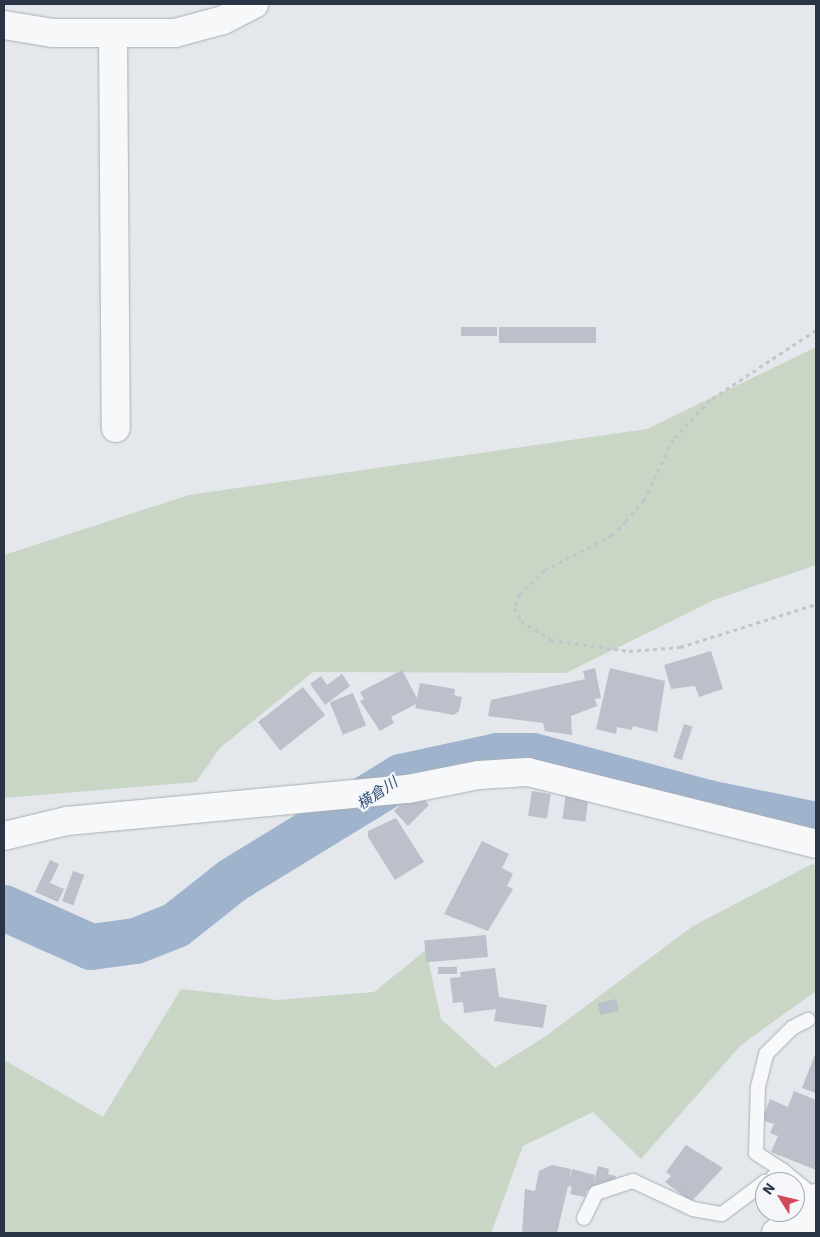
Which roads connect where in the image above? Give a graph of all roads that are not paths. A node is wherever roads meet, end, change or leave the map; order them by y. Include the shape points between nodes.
1 (254, 4) edge
2 (4, 25) edge
3 (113, 34) junction
4 (116, 428) dead end
5 (4, 836) edge
6 (816, 844) edge
7 (808, 1020) dead end
8 (782, 1170) junction
9 (779, 1172) edge
10 (755, 1189) edge
11 (815, 1197) edge
12 (584, 1218) dead end
13 (816, 1225) edge
14 (776, 1233) edge
15 (809, 1233) edge

1 - 3 street via 223,20 175,33
2 - 3 street via 54,33
3 - 4 street
5 - 6 street via 67,821 343,796 408,789 479,774 528,772
7 - 8 lane via 792,1028 766,1054 758,1087 756,1153
8 - 9 lane
8 - 11 lane
10 - 12 lane via 722,1214 692,1209 633,1181 596,1193
11 - 14 street
13 - 15 street

